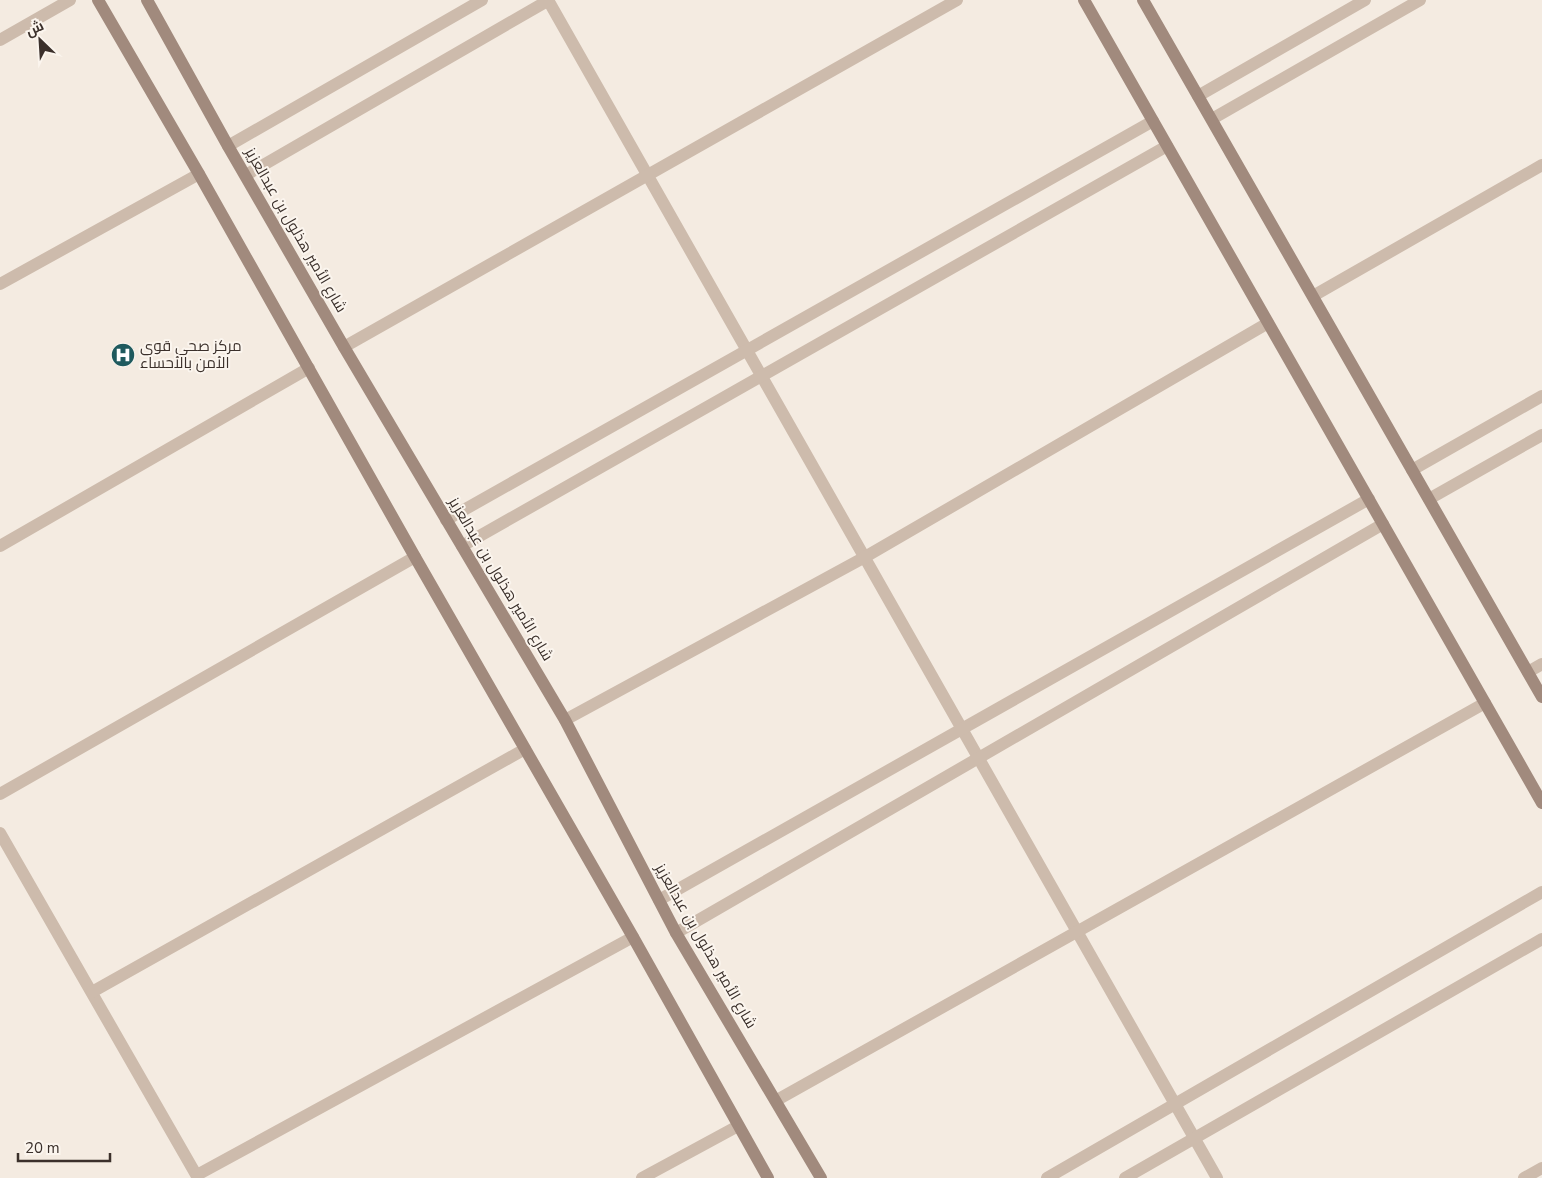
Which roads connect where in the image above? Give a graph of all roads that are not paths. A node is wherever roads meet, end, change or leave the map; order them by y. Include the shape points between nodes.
1 (70, 0) edge
2 (98, 0) edge
3 (147, 0) edge
4 (482, 0) edge
5 (549, 0) edge
6 (957, 0) edge
7 (1084, 0) edge
8 (1143, 0) edge
9 (1365, 0) edge
10 (1420, 0) edge
11 (0, 40) edge
12 (1198, 96) junction
13 (1212, 119) junction
14 (1153, 121) junction
15 (228, 146) junction
16 (1167, 146) junction
17 (1542, 165) edge
18 (199, 174) junction
19 (246, 175) junction
20 (648, 175) junction
21 (0, 284) edge
22 (1313, 296) junction
23 (1268, 323) junction
24 (344, 347) junction
25 (747, 350) junction
26 (309, 368) junction
27 (762, 376) junction
28 (1542, 396) edge
29 (1542, 435) edge
30 (1412, 470) junction
31 (1369, 499) junction
32 (1429, 499) junction
33 (446, 520) junction
34 (1383, 524) junction
35 (0, 546) edge
36 (462, 546) junction
37 (865, 557) junction
38 (415, 558) junction
39 (1542, 664) edge
40 (1528, 672) junction
41 (1542, 697) edge
42 (1485, 704) junction
43 (565, 720) junction
44 (963, 729) junction
45 (525, 749) junction
46 (978, 757) junction
47 (0, 794) edge
48 (1542, 803) edge
49 (0, 833) edge
50 (1542, 892) edge
51 (659, 900) junction
52 (676, 932) junction
53 (1078, 932) junction
54 (633, 937) junction
55 (1542, 939) edge
56 (92, 992) junction
57 (776, 1100) junction
58 (1175, 1104) junction
59 (738, 1126) junction
60 (1195, 1138) junction
61 (1542, 1168) edge
62 (197, 1177) edge
63 (642, 1178) edge
64 (768, 1178) edge
65 (821, 1178) edge
66 (1047, 1178) edge
67 (1124, 1178) edge
68 (1218, 1178) edge
69 (1524, 1178) edge

1 - 11 street
2 - 18 street
3 - 15 street, شارع الأمير هذلول بن عبدالعزيز
4 - 15 street
5 - 19 street
5 - 20 street
6 - 20 street
7 - 14 street
8 - 12 street
9 - 12 street
10 - 13 street
12 - 13 street
13 - 22 street
14 - 16 street
14 - 25 street
15 - 19 street, شارع الأمير هذلول بن عبدالعزيز
16 - 23 street
16 - 27 street
17 - 22 street
18 - 21 street
18 - 26 street
19 - 24 street, شارع الأمير هذلول بن عبدالعزيز
20 - 24 street
20 - 25 street
22 - 30 street
23 - 31 street
23 - 37 street
24 - 33 street, شارع الأمير هذلول بن عبدالعزيز
25 - 27 street
25 - 33 street
26 - 35 street
26 - 38 street
27 - 36 street
27 - 37 street
28 - 30 street
29 - 32 street
30 - 32 street
31 - 34 street
31 - 44 street
32 - 40 street
33 - 36 street, شارع الأمير هذلول بن عبدالعزيز
34 - 42 street
34 - 46 street
36 - 43 street, شارع الأمير هذلول بن عبدالعزيز
37 - 43 street
37 - 44 street
38 - 45 street
38 - 47 street
39 - 40 street
40 - 41 street
42 - 48 street
42 - 53 street
43 - 51 street, شارع الأمير هذلول بن عبدالعزيز
44 - 46 street
44 - 51 street
45 - 54 street
45 - 56 street
46 - 52 street
46 - 53 street
49 - 56 street
50 - 58 street
51 - 52 street, شارع الأمير هذلول بن عبدالعزيز
52 - 57 street, شارع الأمير هذلول بن عبدالعزيز
53 - 57 street
53 - 58 street
54 - 59 street
54 - 62 street
55 - 60 street
56 - 62 street
57 - 65 street, شارع الأمير هذلول بن عبدالعزيز
58 - 60 street
58 - 66 street
59 - 63 street
59 - 64 street
60 - 67 street
60 - 68 street
61 - 69 street

